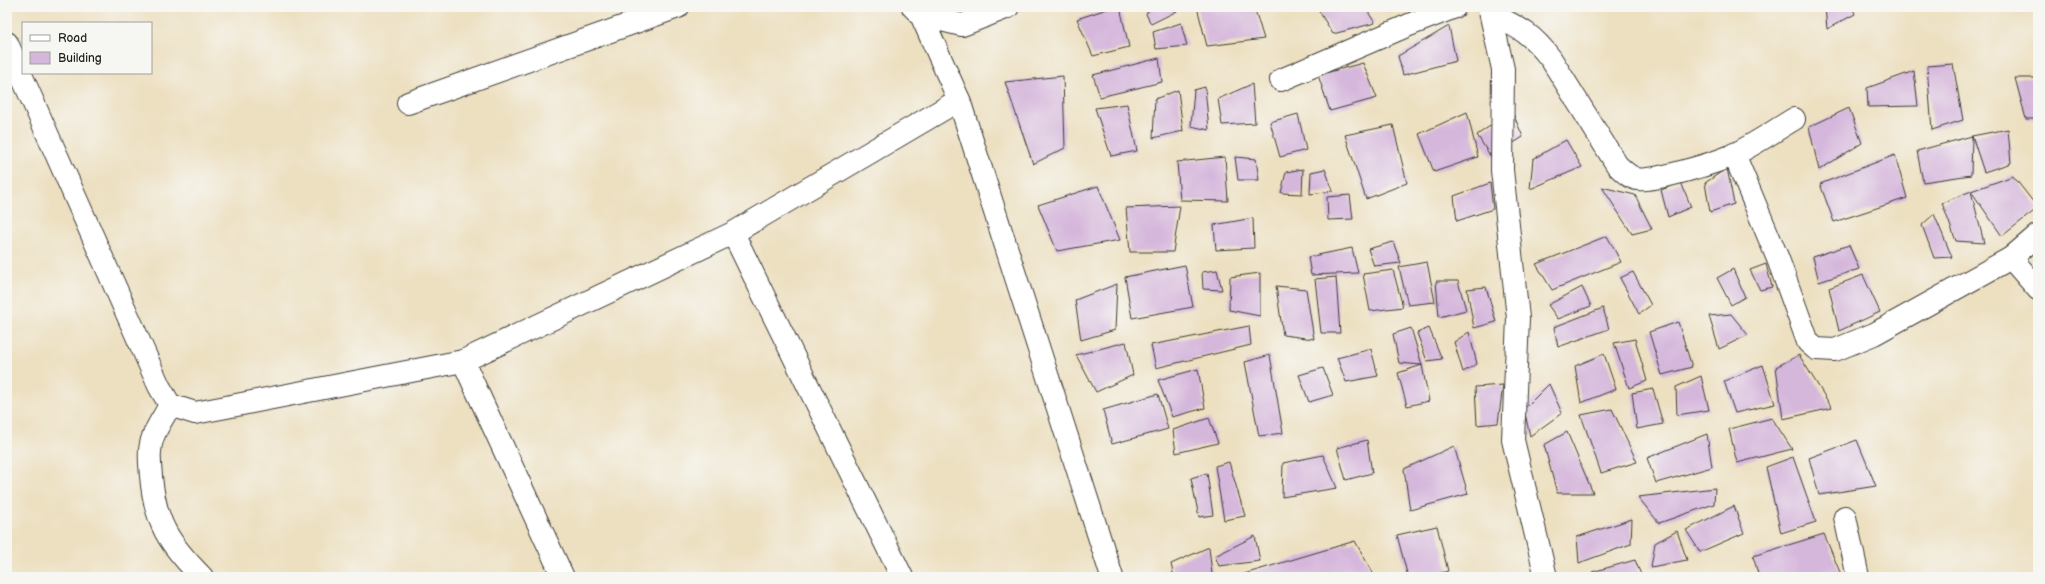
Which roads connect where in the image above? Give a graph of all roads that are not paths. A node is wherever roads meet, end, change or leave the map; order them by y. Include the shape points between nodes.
1 (678, 7) edge
2 (1008, 7) edge
3 (1455, 7) edge
4 (917, 11) edge
5 (1491, 11) edge
6 (7, 43) edge
7 (1281, 80) dead end
8 (959, 100) junction
9 (408, 103) dead end
10 (1794, 120) dead end
11 (1734, 154) junction
12 (733, 234) junction
13 (2038, 235) edge
14 (2010, 258) junction
15 (2038, 289) edge
16 (463, 361) junction
17 (170, 405) junction
18 (1846, 517) dead end
19 (202, 577) edge
20 (562, 577) edge
21 (902, 577) edge
22 (1112, 577) edge
23 (1546, 577) edge
24 (1858, 577) edge

1 - 9 street
2 - 4 street via 962,25
3 - 7 street
4 - 8 street
5 - 11 street via 1526,31 1540,44 1617,165 1626,174 1637,179 1652,179
5 - 23 street via 1503,69 1502,170 1518,318 1512,440
6 - 17 street
8 - 12 street
8 - 22 street
10 - 11 street
11 - 14 street via 1778,259 1808,342 1816,350 1835,350 1868,337
12 - 16 street
12 - 21 street
13 - 14 street
14 - 15 street
16 - 17 street via 205,413 186,411
16 - 20 street
17 - 19 street via 153,436 150,449 153,501 162,526 174,547
18 - 24 street

